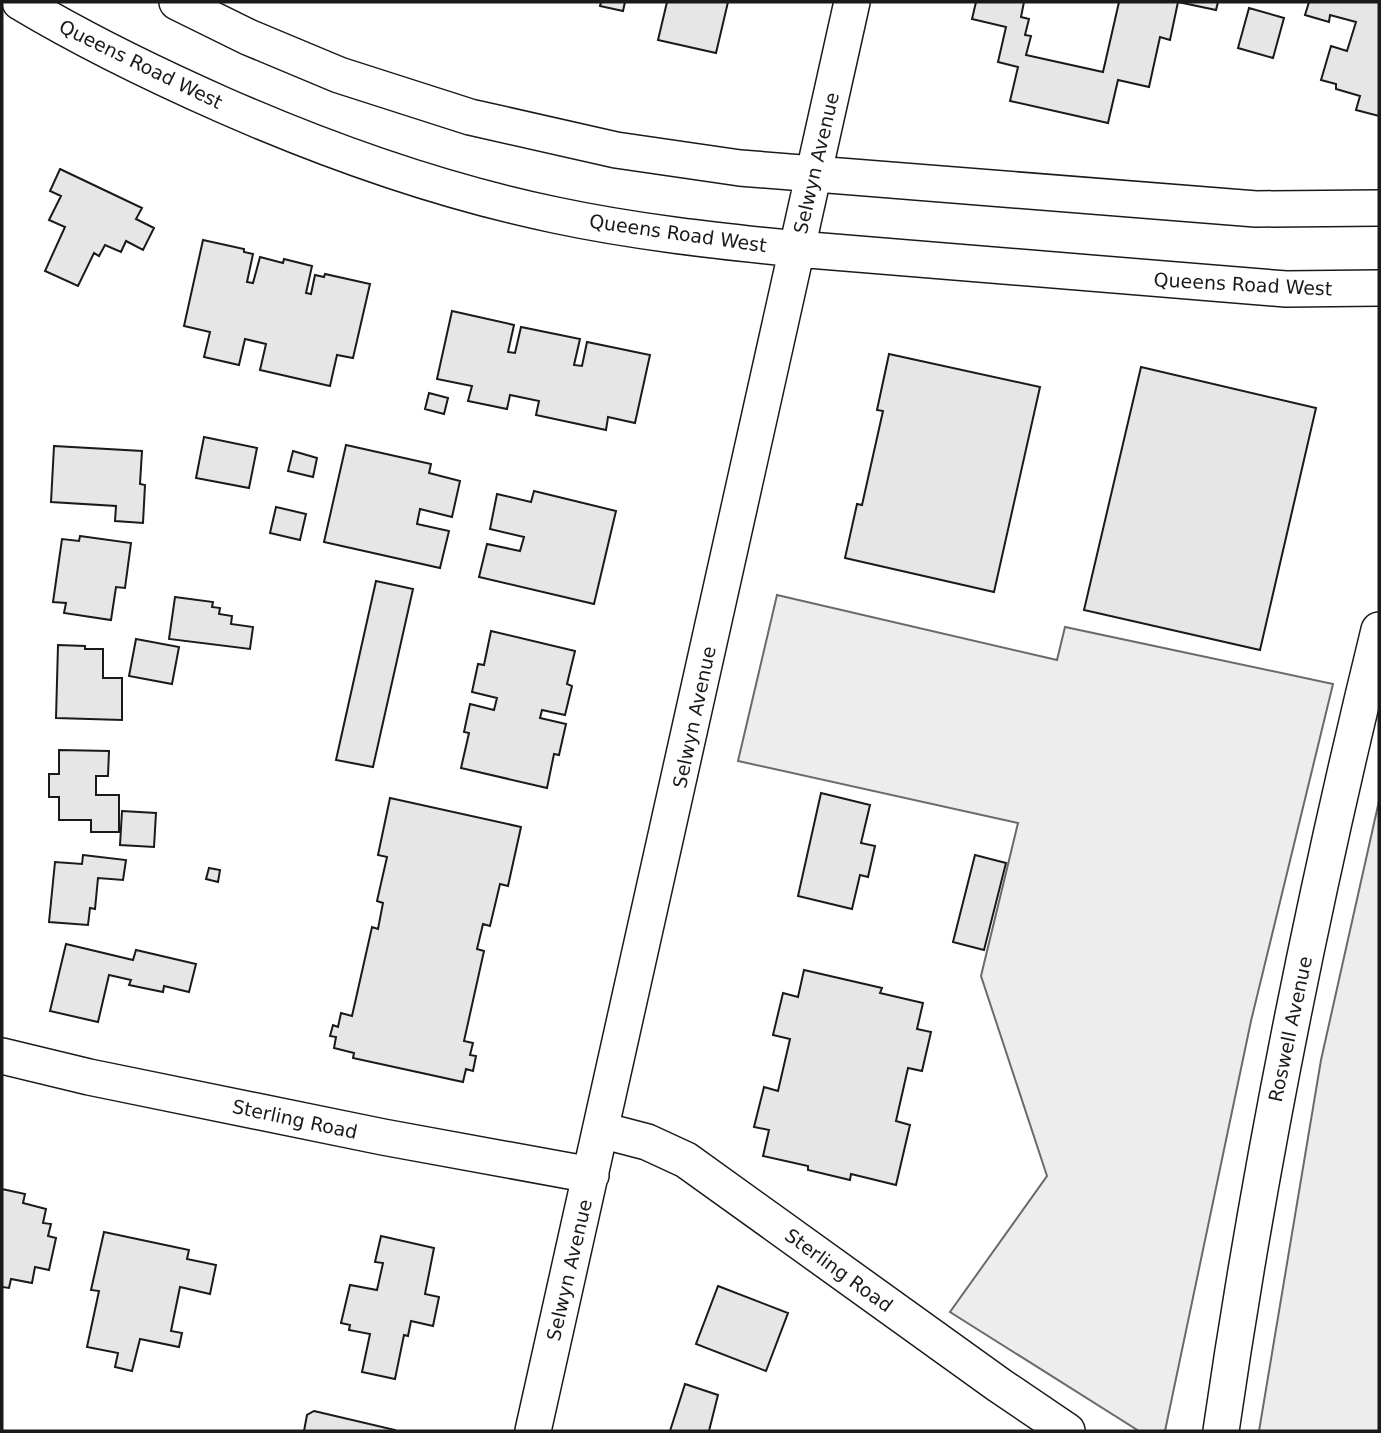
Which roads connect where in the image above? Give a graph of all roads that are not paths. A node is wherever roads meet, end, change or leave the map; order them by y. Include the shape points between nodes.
1 (20, 2) edge
2 (177, 2) edge
3 (852, 2) edge
4 (814, 174) junction
5 (1379, 208) edge
6 (797, 249) junction
7 (1379, 288) edge
8 (1379, 630) edge
9 (2, 1056) edge
10 (601, 1130) junction
11 (590, 1175) junction
12 (533, 1431) edge
13 (1067, 1431) edge
14 (1221, 1431) edge

1 - 6 street, Queens Road West via 179,86 279,130 419,180 557,215
2 - 4 street via 339,75 470,117 616,150
3 - 4 street, Selwyn Avenue
4 - 5 street via 1256,209
4 - 6 street, Selwyn Avenue
6 - 7 street, Queens Road West via 1286,289
6 - 10 street, Selwyn Avenue
8 - 14 street, Roswell Avenue via 1277,1091
9 - 11 street, Sterling Road via 345,1130
10 - 11 street, Selwyn Avenue
10 - 13 street, Sterling Road via 647,1142 686,1160
11 - 12 street, Selwyn Avenue

